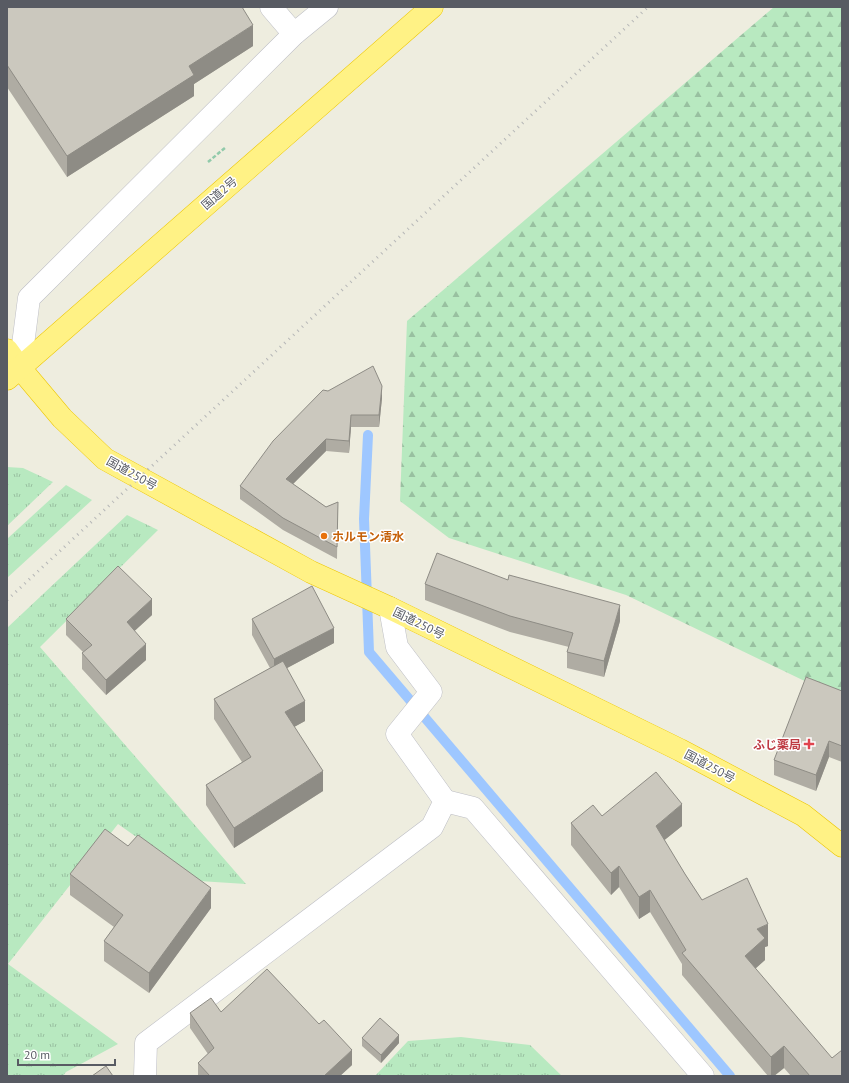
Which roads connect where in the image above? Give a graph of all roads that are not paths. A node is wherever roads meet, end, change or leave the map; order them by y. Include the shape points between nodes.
1 (271, 7) edge
2 (327, 7) edge
3 (432, 7) edge
4 (294, 34) junction
5 (7, 350) edge
6 (11, 372) edge
7 (390, 608) junction
8 (445, 801) junction
9 (842, 846) edge
10 (145, 1076) edge
11 (703, 1076) edge

1 - 4 street
2 - 4 street
3 - 6 highway, 国道2号
4 - 6 street via 29,298
5 - 6 highway, 国道250号
6 - 7 highway, 国道250号 via 105,459 311,572
7 - 8 street via 397,648 431,692 396,734
7 - 9 highway, 国道250号 via 680,750 797,811
8 - 10 street via 432,827 146,1043
8 - 11 street via 474,808

